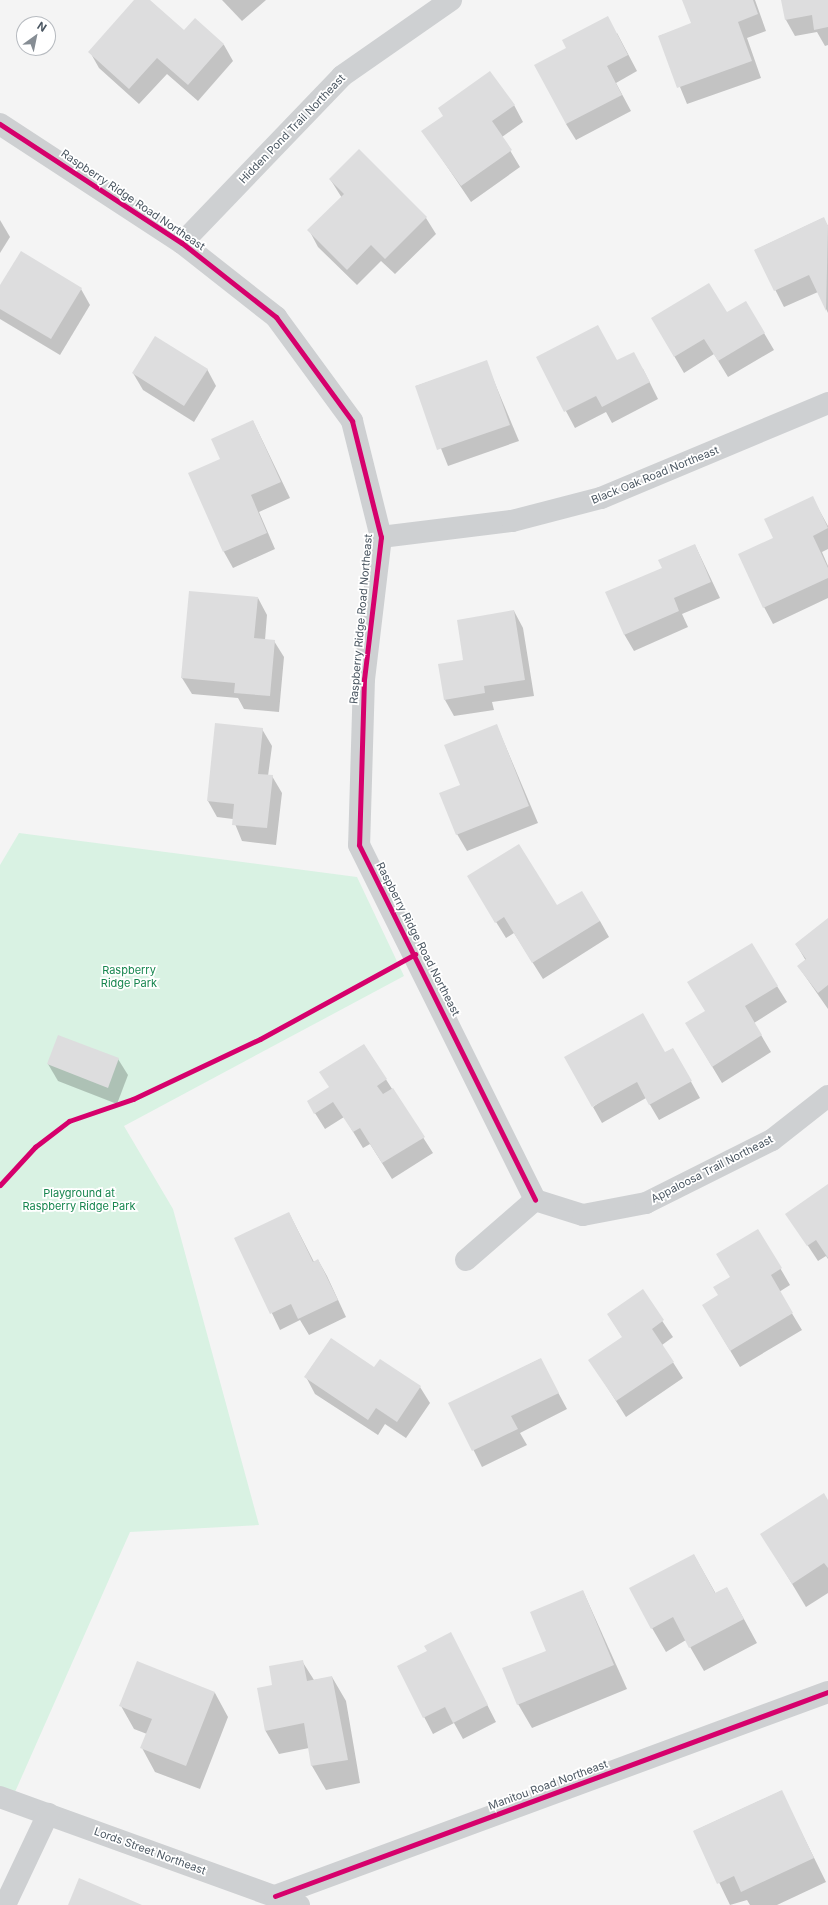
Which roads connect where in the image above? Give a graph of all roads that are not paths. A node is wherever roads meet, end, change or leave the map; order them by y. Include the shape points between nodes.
1 (451, 0) edge
2 (0, 124) edge
3 (182, 243) junction
4 (828, 403) edge
5 (381, 537) junction
6 (828, 1096) edge
7 (535, 1200) junction
8 (466, 1260) dead end
9 (828, 1692) edge
10 (0, 1797) edge
11 (48, 1814) junction
12 (275, 1896) junction
13 (5, 1905) edge
14 (299, 1905) edge

1 - 3 street, Hidden Pond Trail Northeast via 342,76
2 - 3 street, Raspberry Ridge Road Northeast
3 - 5 street, Raspberry Ridge Road Northeast via 276,317 352,421
4 - 5 street, Black Oak Road Northeast via 601,498 512,522
5 - 7 street, Raspberry Ridge Road Northeast via 364,679 359,844
6 - 7 street, Appaloosa Trail Northeast via 772,1140 646,1203 583,1215
7 - 8 street
9 - 12 street, Manitou Road Northeast
10 - 11 street, Lords Street Northeast
11 - 12 street, Lords Street Northeast
11 - 13 street
12 - 14 street, Lords Street Northeast

